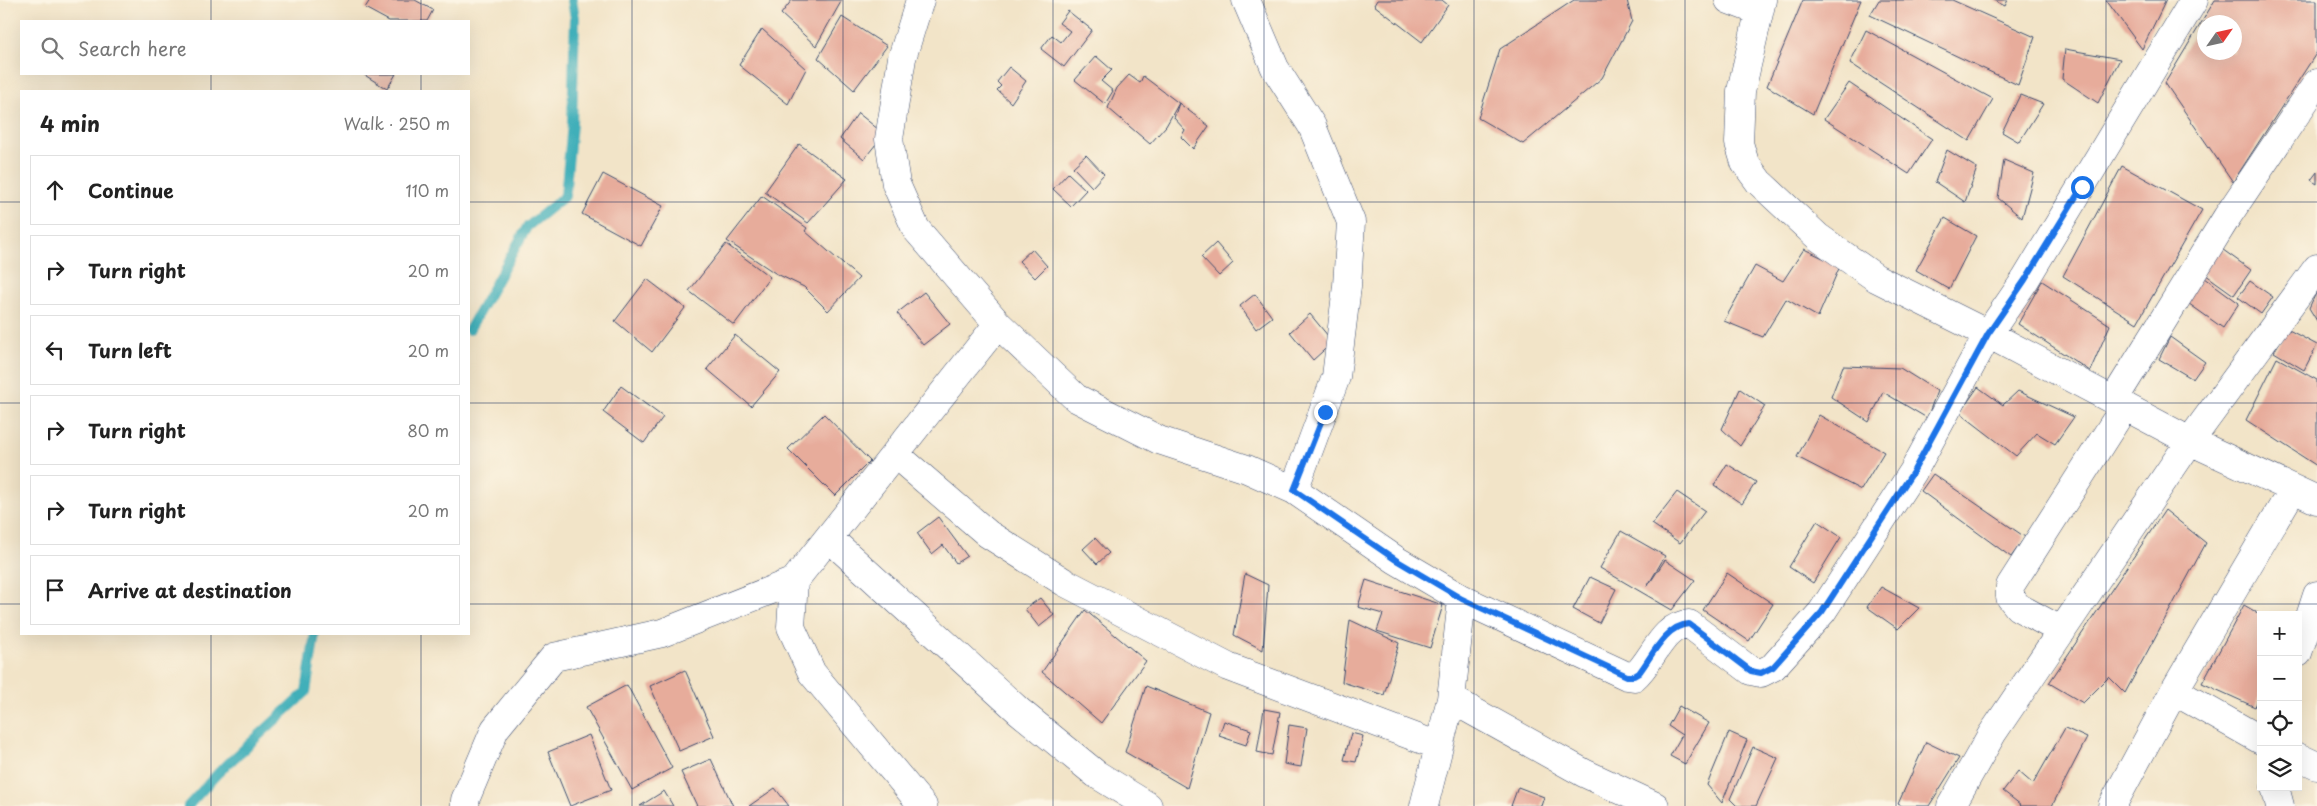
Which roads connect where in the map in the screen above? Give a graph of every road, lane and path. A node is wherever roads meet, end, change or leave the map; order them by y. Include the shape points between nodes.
1 (920, 0) edge
2 (1246, 0) edge
3 (1729, 0) edge
4 (2194, 0) edge
5 (1760, 6) edge
6 (2317, 83) edge
7 (2317, 268) edge
8 (998, 324) junction
9 (1988, 334) junction
10 (2119, 404) junction
11 (2190, 441) junction
12 (895, 454) junction
13 (2293, 489) junction
14 (1294, 490) junction
15 (2317, 500) edge
16 (829, 538) junction
17 (794, 581) junction
18 (2317, 595) edge
19 (1462, 599) junction
20 (2062, 631) junction
21 (2302, 641) edge
22 (2174, 691) junction
23 (1451, 699) junction
24 (2257, 738) edge
25 (1439, 746) junction
26 (2302, 759) edge
27 (2317, 766) edge
28 (2276, 791) edge
29 (468, 804) edge
30 (923, 806) edge
31 (1148, 806) edge
32 (1424, 806) edge
33 (1655, 806) edge
34 (1950, 806) edge
35 (2112, 806) edge
36 (2280, 806) edge

1 - 8 street via 902,58 889,139 896,184 916,229
2 - 14 street via 1275,68 1312,126 1351,222 1336,377
3 - 5 street
4 - 9 street via 2051,238
5 - 9 street via 1741,91 1739,143 1745,163 1759,182 1818,237 1876,278
6 - 10 street via 2227,216
7 - 11 street
8 - 12 street
8 - 14 street via 1076,398 1159,440 1247,468
9 - 10 street
9 - 19 street via 1913,472 1822,612 1773,667 1761,673 1751,671 1689,624 1680,624 1671,630 1639,673 1627,676
10 - 11 street
10 - 20 street via 2010,586 2010,597 2018,608
11 - 13 street
11 - 20 street
12 - 16 street
12 - 25 street via 988,534 1064,582 1228,667
13 - 15 street
13 - 22 street
14 - 19 street via 1396,560
16 - 17 street
16 - 31 street via 1019,710 1096,774
17 - 29 street via 662,633 554,657 495,729
17 - 30 street via 791,627 812,673
18 - 21 street
19 - 23 street
20 - 34 street via 1992,734
22 - 24 street
22 - 35 street
23 - 25 street
23 - 33 street via 1584,773
25 - 32 street
26 - 27 street
28 - 36 street

